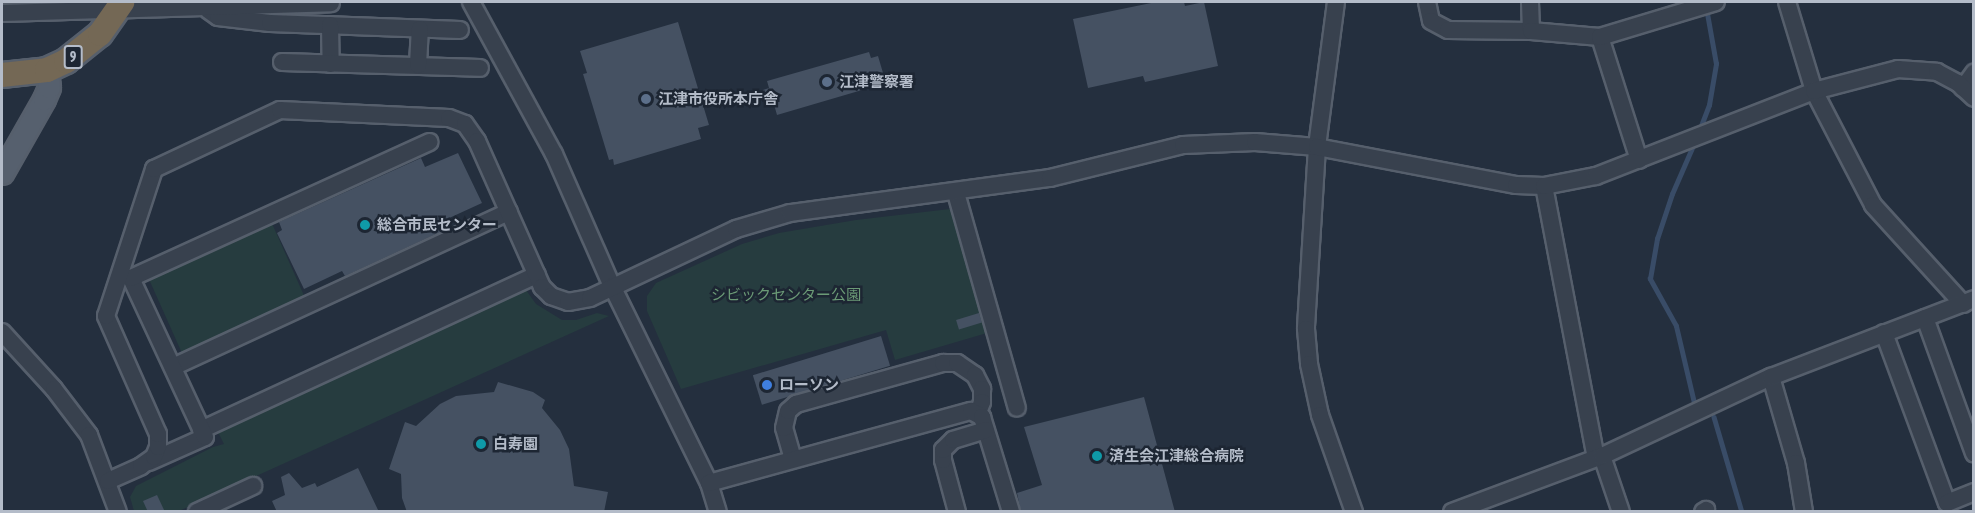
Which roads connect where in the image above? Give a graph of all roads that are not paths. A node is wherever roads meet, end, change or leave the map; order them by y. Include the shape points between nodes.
1 (471, 2) edge
2 (1336, 2) edge
3 (1426, 2) edge
4 (1530, 2) edge
5 (1716, 2) edge
6 (1787, 2) edge
7 (331, 3) dead end
8 (120, 5) edge
9 (204, 7) junction
10 (2, 13) edge
11 (330, 25) junction
12 (420, 29) junction
13 (460, 30) dead end
14 (1531, 31) junction
15 (1600, 37) junction
16 (282, 62) dead end
17 (331, 64) junction
18 (418, 65) junction
19 (480, 68) dead end
20 (46, 70) junction
21 (1974, 73) edge
22 (2, 75) edge
23 (1814, 91) junction
24 (1968, 93) edge
25 (430, 142) dead end
26 (1317, 147) junction
27 (1639, 159) junction
28 (2, 173) edge
29 (1544, 186) junction
30 (956, 193) junction
31 (509, 212) junction
32 (537, 275) junction
33 (612, 286) junction
34 (1968, 301) edge
35 (1925, 318) junction
36 (2, 332) edge
37 (1884, 333) junction
38 (173, 367) junction
39 (1771, 377) junction
40 (1017, 408) dead end
41 (978, 413) junction
42 (201, 430) junction
43 (986, 430) junction
44 (1974, 453) edge
45 (1599, 457) junction
46 (792, 459) junction
47 (141, 466) junction
48 (108, 481) junction
49 (709, 483) junction
50 (253, 486) dead end
51 (1974, 492) edge
52 (118, 512) edge
53 (197, 512) edge
54 (718, 512) edge
55 (957, 512) edge
56 (1011, 512) edge
57 (1354, 512) edge
58 (1452, 512) edge
59 (1621, 512) edge
60 (1804, 512) edge

1 - 33 street via 554,154
2 - 26 street
3 - 14 street via 1431,21 1448,30
4 - 14 street
5 - 15 street
6 - 23 street
7 - 9 street
8 - 9 street
8 - 10 street
8 - 20 highway, 9 via 90,44
9 - 11 street via 218,17
11 - 12 street
11 - 17 street
12 - 13 street
12 - 18 street
14 - 15 street
15 - 27 street
16 - 17 street
17 - 18 street
18 - 19 street
20 - 22 highway, 9
20 - 28 main road via 49,87 44,99
21 - 24 street
23 - 24 street via 1898,69 1937,72
23 - 27 street
23 - 34 street via 1873,206
25 - 38 street via 131,278
26 - 29 street via 1516,185
26 - 30 street via 1255,142 1183,146 1050,178
26 - 57 street via 1307,279 1309,364 1320,415
27 - 29 street via 1596,176
29 - 45 street
30 - 33 street via 790,213 736,229
30 - 40 street
31 - 32 street
31 - 38 street
31 - 47 street via 471,130 449,118 280,110 154,169 106,316 158,434 154,457
32 - 33 street via 547,292 568,302 584,301
32 - 42 street
33 - 49 street
34 - 35 street
35 - 37 street
35 - 44 street
36 - 48 street via 89,435
37 - 39 street
37 - 51 street via 1947,503
38 - 42 street
39 - 45 street
39 - 60 street via 1796,464
41 - 43 street
41 - 46 street via 965,411
41 - 46 street via 982,389 975,375 957,363 943,363 796,404 788,411 784,428
42 - 47 street via 205,437
43 - 55 street via 953,440 943,450
43 - 56 street
45 - 58 street
45 - 59 street
46 - 49 street
47 - 48 street
48 - 52 street
49 - 54 street
50 - 53 street

